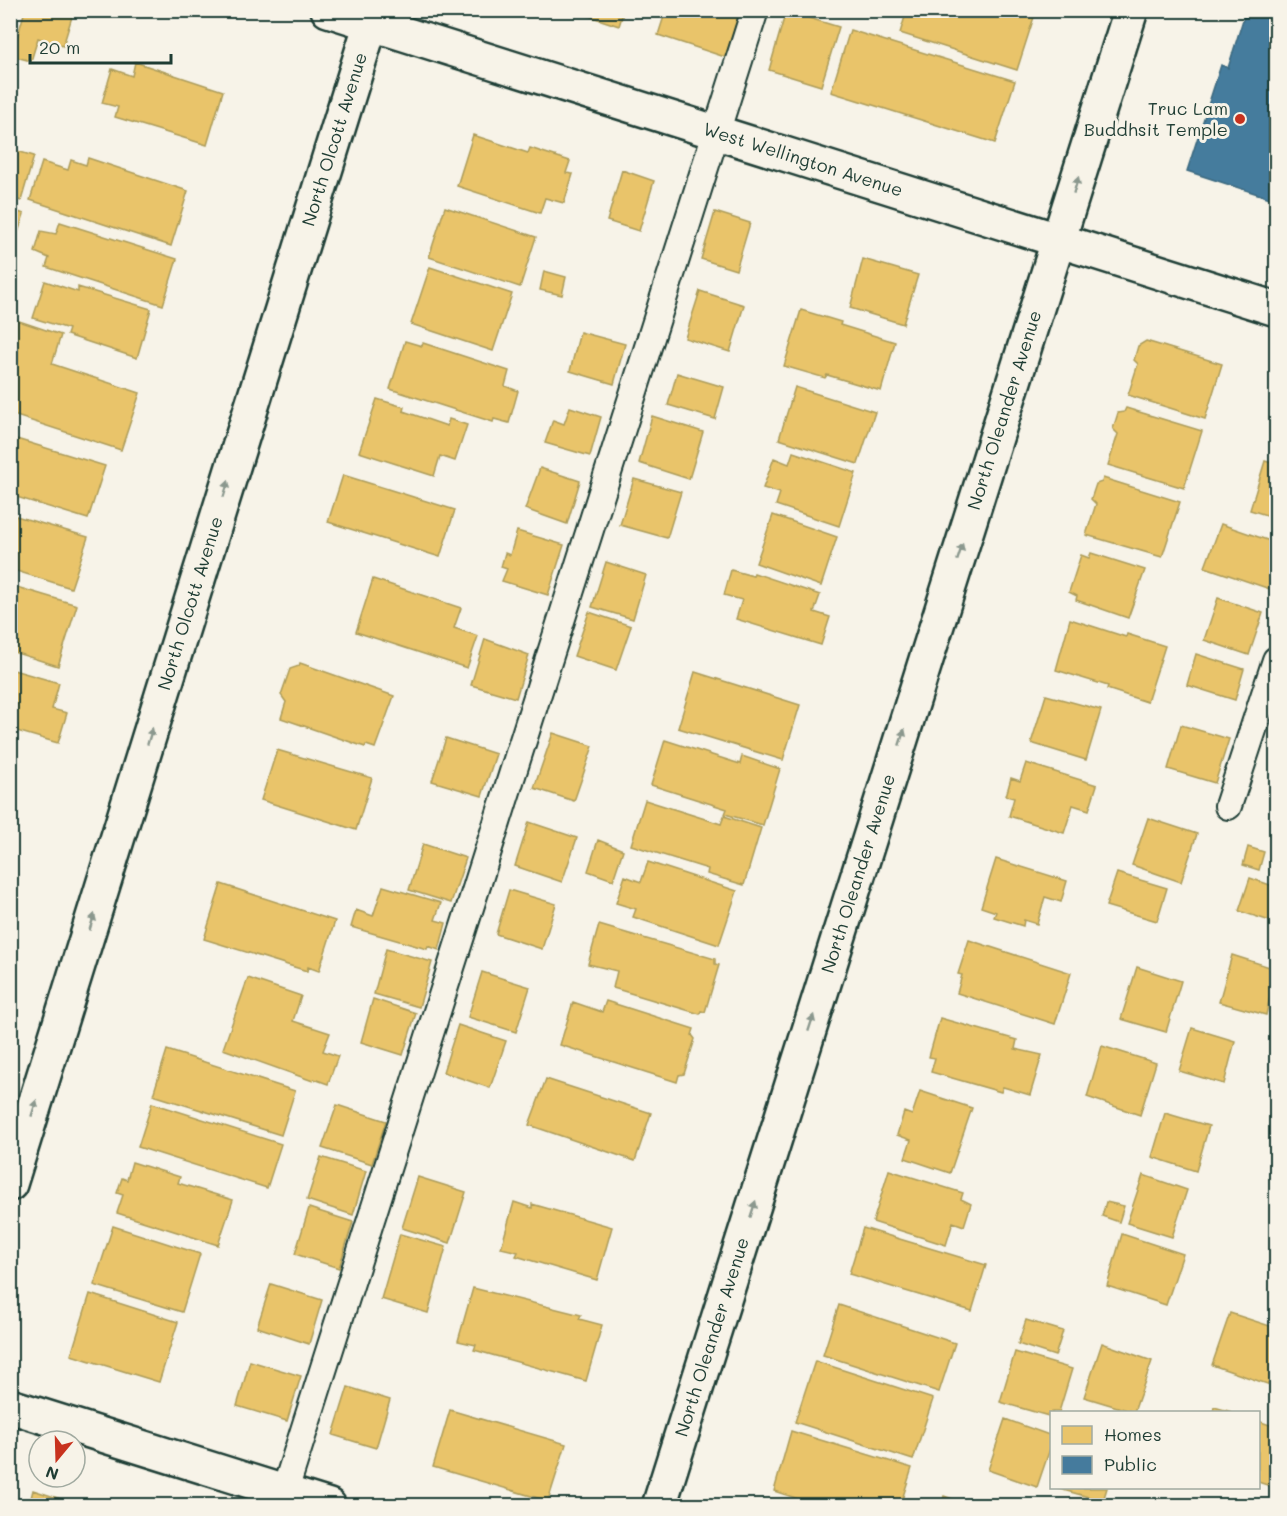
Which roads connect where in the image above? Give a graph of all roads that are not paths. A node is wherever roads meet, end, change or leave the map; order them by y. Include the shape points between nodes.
1 (328, 10) edge
2 (755, 10) edge
3 (1131, 10) edge
4 (373, 17) edge
5 (716, 133) junction
6 (1059, 241) junction
7 (1276, 309) edge
8 (1276, 660) edge
9 (1228, 806) dead end
10 (10, 1184) edge
11 (10, 1406) edge
12 (282, 1499) edge
13 (328, 1506) edge
14 (659, 1506) edge

1 - 4 street, West Wellington Avenue
2 - 5 lane
6 -> 3 street, North Oleander Avenue
4 - 5 street, West Wellington Avenue
10 -> 4 street, North Olcott Avenue
5 - 6 street, West Wellington Avenue
5 - 12 lane
6 - 7 street, West Wellington Avenue
14 -> 6 street, North Oleander Avenue
8 - 9 lane
11 - 12 street
12 - 13 street

